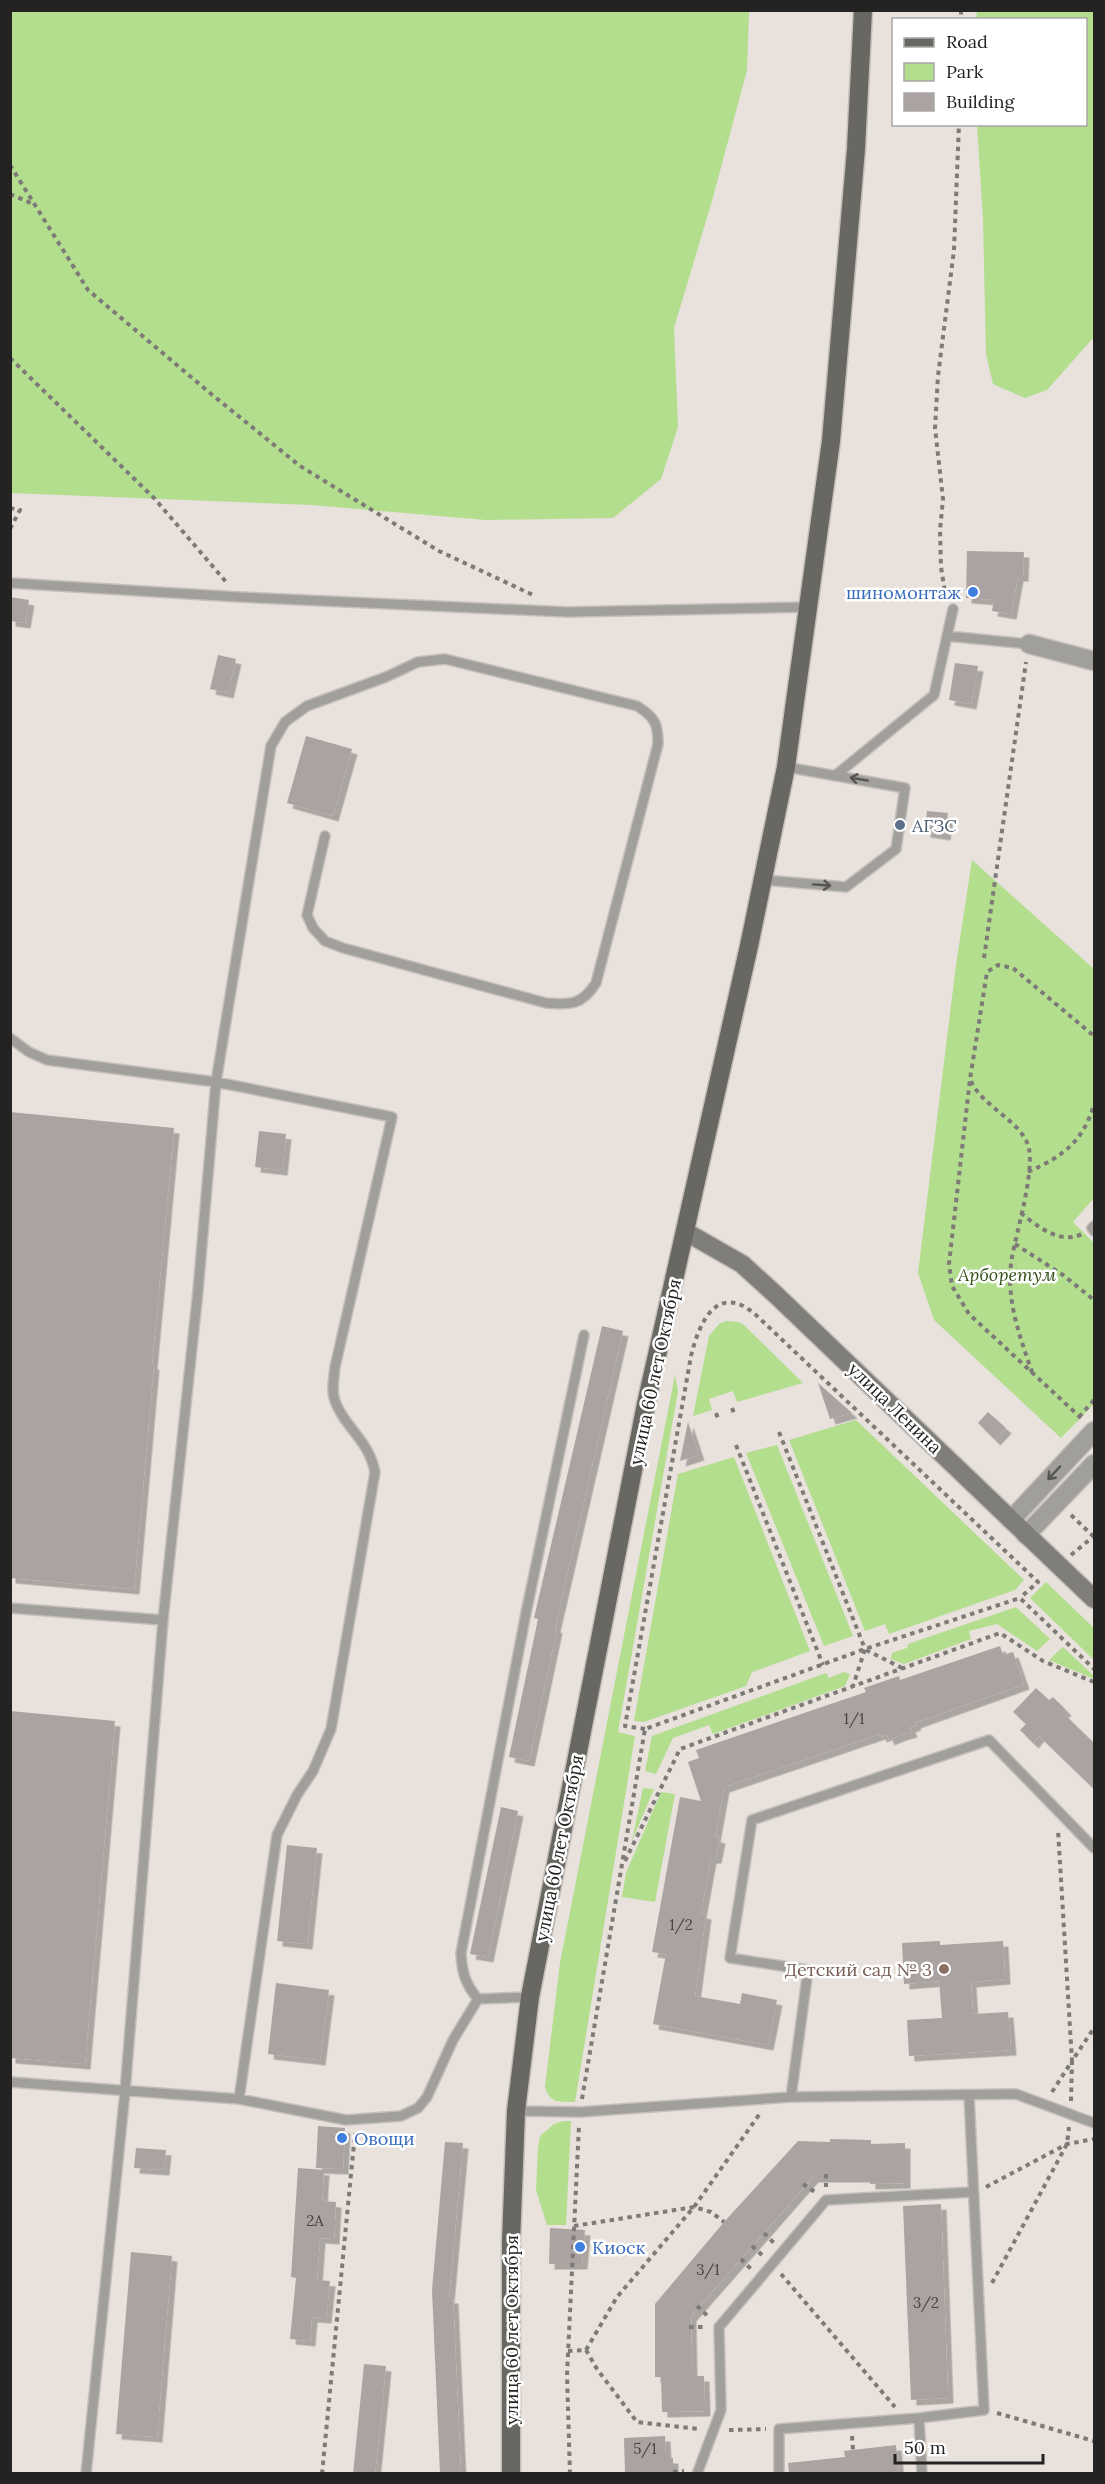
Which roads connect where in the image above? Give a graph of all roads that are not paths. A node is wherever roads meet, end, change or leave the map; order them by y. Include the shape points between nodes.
1 (862, 10) edge
2 (10, 583) edge
3 (809, 607) junction
4 (953, 609) road end
5 (947, 636) junction
6 (1029, 644) joint
7 (1095, 661) edge
8 (786, 767) junction
9 (836, 775) junction
10 (326, 836) dead end
11 (764, 880) junction
12 (10, 1038) edge
13 (216, 1082) junction
14 (686, 1232) junction
15 (584, 1335) dead end
16 (1094, 1431) edge
17 (1095, 1464) edge
18 (1011, 1520) junction
19 (1026, 1535) junction
20 (1095, 1599) edge
21 (10, 1608) edge
22 (163, 1620) junction
23 (1095, 1848) edge
24 (530, 1997) junction
25 (478, 1999) junction
26 (10, 2082) edge
27 (125, 2092) junction
28 (969, 2095) junction
29 (791, 2097) junction
30 (239, 2099) junction
31 (516, 2110) junction
32 (1095, 2123) edge
33 (973, 2192) junction
34 (920, 2418) junction
35 (86, 2474) edge
36 (511, 2474) edge
37 (697, 2474) edge
38 (779, 2474) edge
39 (922, 2474) edge

1 - 3 main road, улица 60 лет Октября via 856,149 832,429
2 - 3 lane via 567,612
3 - 8 main road, улица 60 лет Октября
4 - 5 lane
5 - 6 lane
5 - 9 lane via 934,695
6 - 7 street
8 - 9 lane
8 - 11 main road, улица 60 лет Октября
11 -> 9 lane via 846,887 896,849 905,788
10 - 13 lane via 307,915 325,941 546,1003 579,1002 596,982 658,744 658,729 650,714 637,706 445,659 418,662 307,706 285,722 271,746
11 - 14 main road, улица 60 лет Октября
12 - 13 lane via 46,1060
13 - 22 lane
13 - 30 lane via 392,1117 332,1389 335,1402 364,1442 375,1472 331,1729 313,1771 277,1835
14 - 18 main road, улица Ленина via 741,1264
14 - 24 main road, улица 60 лет Октября via 644,1415
15 - 25 lane via 461,1953 462,1973
16 -> 18 street
17 - 19 street
18 - 19 main road, улица Ленина
19 - 20 main road, улица Ленина
21 - 22 lane
22 - 27 lane
23 - 29 lane via 989,1740 752,1820 730,1958 808,1970
24 - 25 lane
24 - 31 main road, улица 60 лет Октября
25 - 30 lane via 463,2021 427,2097 418,2108 401,2116 346,2120
26 - 27 lane
27 - 30 lane
27 - 35 lane
28 - 29 lane
28 - 32 lane via 1016,2094
28 - 33 lane
29 - 31 lane via 580,2112
31 - 36 main road, улица 60 лет Октября via 511,2242
33 - 34 lane via 984,2410
33 - 37 lane via 826,2200 719,2327 722,2410
34 - 38 lane via 779,2429
34 - 39 lane

